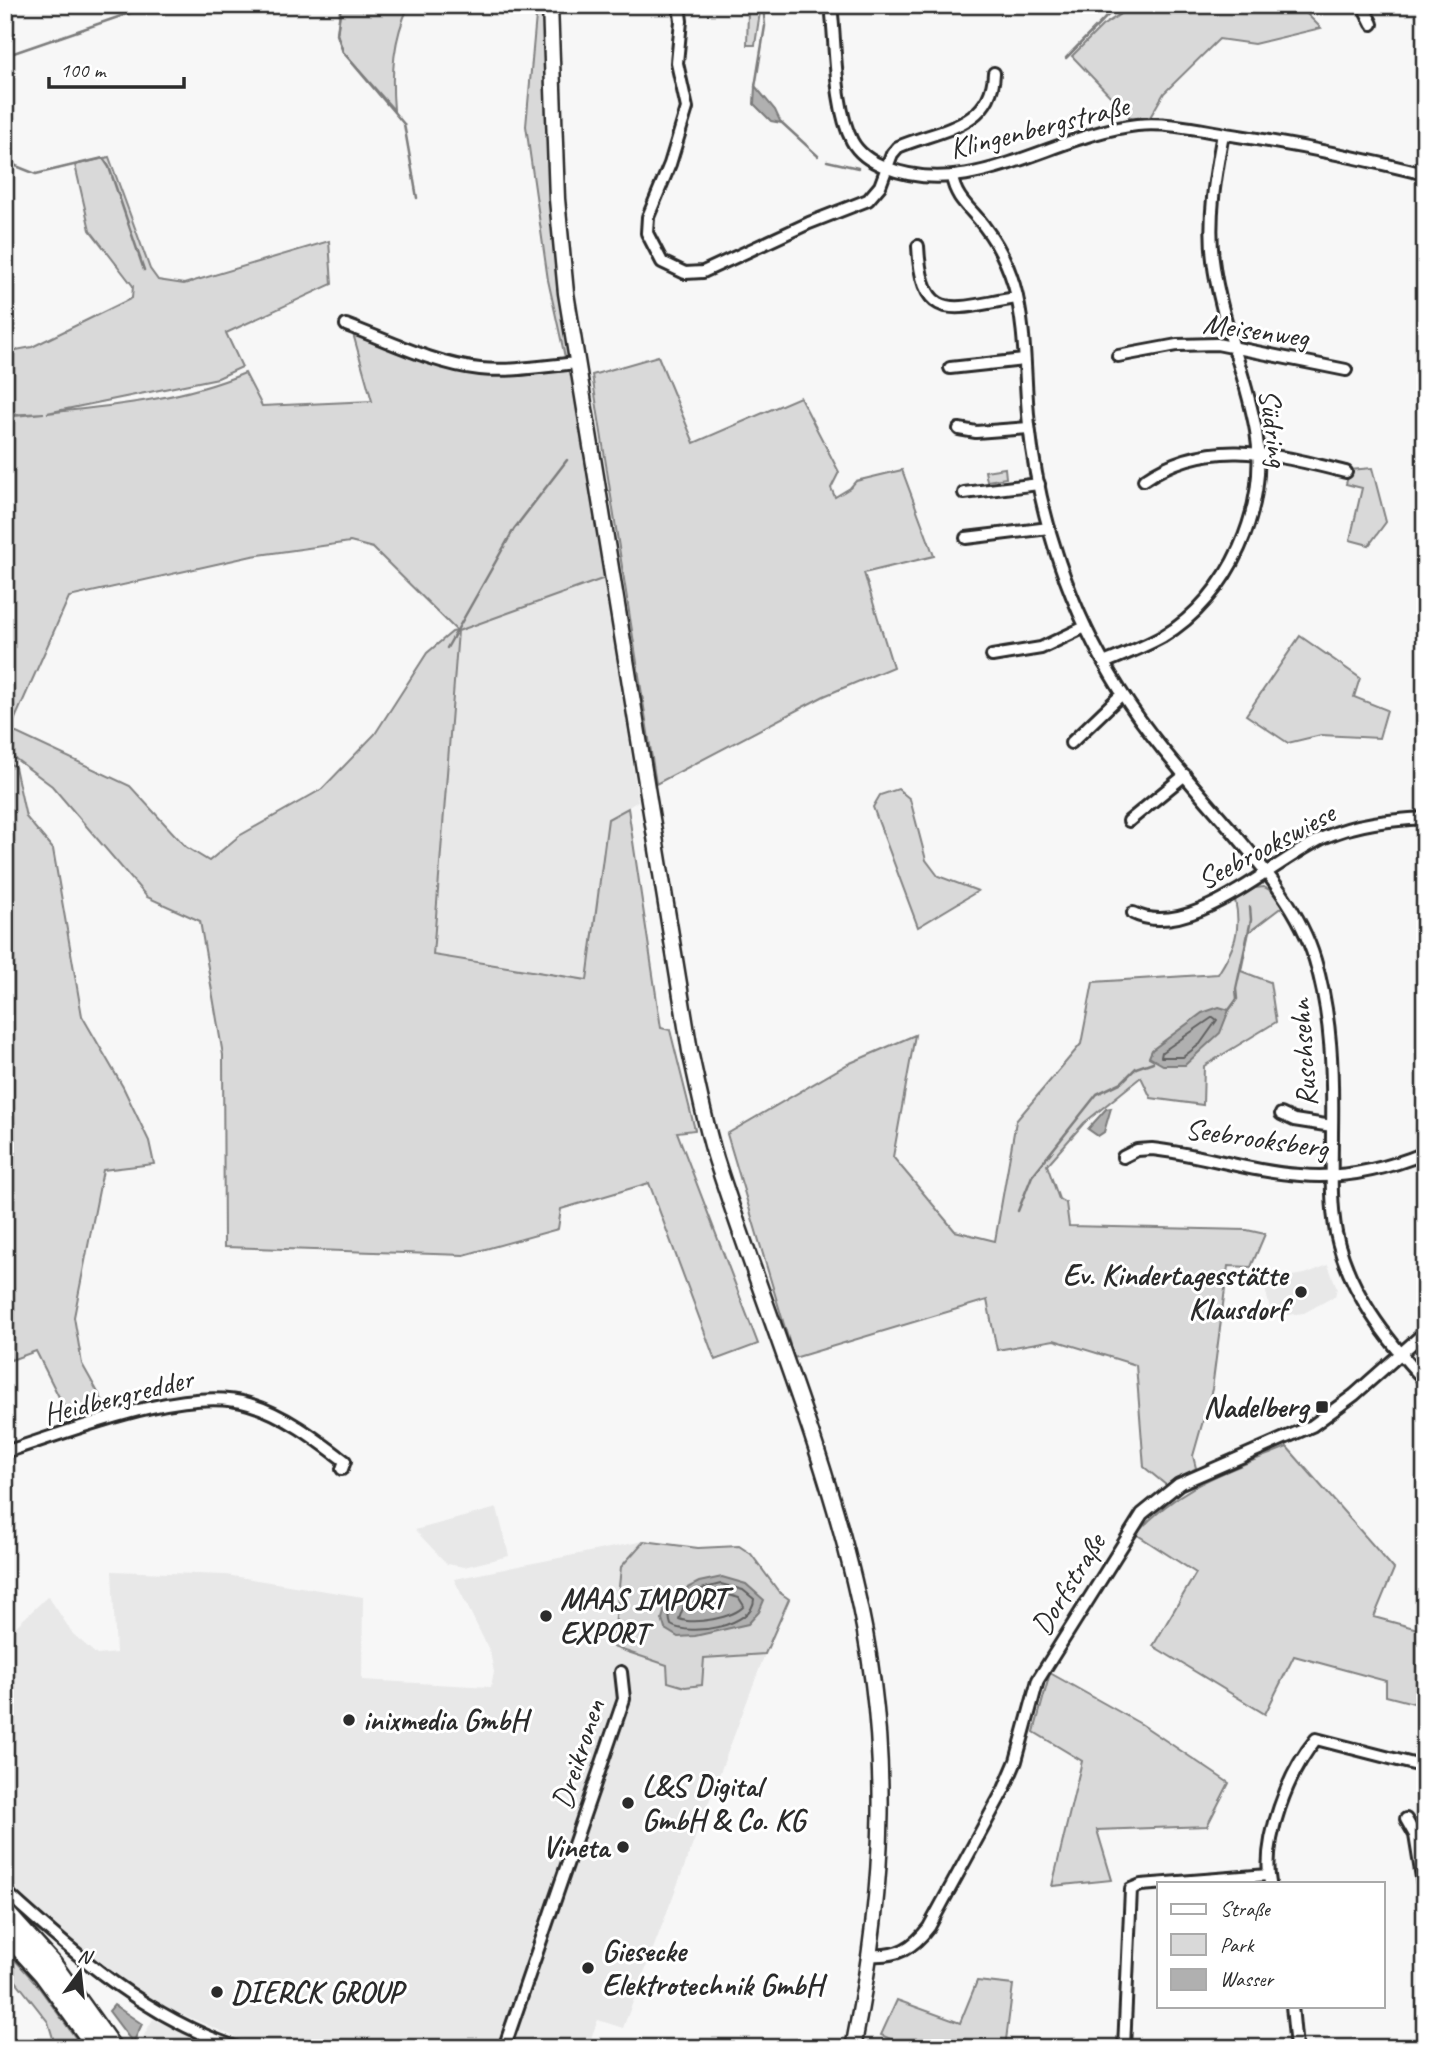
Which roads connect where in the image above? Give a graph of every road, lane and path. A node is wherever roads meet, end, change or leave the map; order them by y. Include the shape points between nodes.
1 (550, 5) edge
2 (679, 5) edge
3 (831, 5) edge
4 (1368, 5) edge
5 (1372, 24) dead end
6 (994, 73) dead end
7 (1223, 134) junction
8 (888, 168) junction
9 (1425, 174) edge
10 (952, 177) junction
11 (918, 246) dead end
12 (1017, 298) junction
13 (346, 325) dead end
14 (1233, 345) junction
15 (1118, 356) dead end
16 (1024, 360) junction
17 (577, 363) junction
18 (950, 368) dead end
19 (1346, 370) dead end
20 (1029, 428) junction
21 (959, 429) dead end
22 (1258, 451) junction
23 (1346, 471) dead end
24 (1144, 480) dead end
25 (1039, 484) junction
26 (964, 493) dead end
27 (1049, 528) junction
28 (966, 538) dead end
29 (1085, 627) junction
30 (992, 656) dead end
31 (1104, 663) junction
32 (1122, 694) junction
33 (1071, 743) dead end
34 (1185, 775) junction
35 (1425, 818) edge
36 (1129, 821) dead end
37 (1266, 871) junction
38 (1133, 913) dead end
39 (1281, 1114) dead end
40 (1332, 1126) junction
41 (1425, 1153) edge
42 (1123, 1157) dead end
43 (1331, 1175) junction
44 (1425, 1332) edge
45 (1400, 1354) junction
46 (1425, 1381) edge
47 (5, 1452) edge
48 (342, 1469) dead end
49 (621, 1672) dead end
50 (1425, 1767) edge
51 (1406, 1819) dead end
52 (1269, 1879) edge
53 (1205, 1882) edge
54 (1157, 1884) edge
55 (5, 1891) edge
56 (1425, 1896) edge
57 (8, 1921) edge
58 (870, 1955) junction
59 (1292, 2008) edge
60 (96, 2048) edge
61 (113, 2048) edge
62 (238, 2048) edge
63 (504, 2048) edge
64 (853, 2048) edge
65 (1124, 2048) edge
66 (1296, 2048) edge

1 - 17 main road via 557,200
2 - 8 street via 677,64 687,107 648,217 647,233 662,262 696,274 869,200
3 - 8 street, Klingenbergstraße via 847,130 857,149
4 - 5 street
6 - 8 street via 989,98 969,121 898,147
7 - 9 street, Klingenbergstraße via 1335,152
7 - 10 street, Klingenbergstraße via 1138,125
7 - 14 street, Südring via 1211,235 1218,288
8 - 10 street, Klingenbergstraße
10 - 12 street via 958,198 983,224 1004,260
11 - 12 street via 920,274 936,305
12 - 16 street
13 - 17 street via 478,369
14 - 15 street, Meisenweg via 1177,345
14 - 19 street, Meisenweg
14 - 22 street, Südring
16 - 18 street
16 - 20 street
17 - 58 main road via 690,1051 715,1156 836,1515 871,1667 882,1844
20 - 21 street
20 - 25 street
22 - 23 street
22 - 24 street via 1184,460
22 - 31 street, Südring via 1251,518 1214,589 1163,636
25 - 26 street
25 - 27 street
27 - 28 street
27 - 29 street
29 - 30 street via 1041,648
29 - 31 street
31 - 32 street
32 - 33 street
32 - 34 street, Ruschsehn
34 - 36 street
34 - 37 street, Ruschsehn
35 - 37 street, Seebrookswiese via 1349,828 1297,850
37 - 38 street, Seebrookswiese via 1242,889 1178,917 1158,920
37 - 40 street, Ruschsehn via 1308,940 1325,993 1332,1051
39 - 40 street
40 - 43 street, Ruschsehn
41 - 43 street, Seebrooksberg via 1393,1166
42 - 43 street, Seebrooksberg via 1137,1150 1174,1151 1299,1175
43 - 45 street, Ruschsehn via 1336,1233 1345,1264 1356,1289
44 - 45 street, Dorfstraße
45 - 46 street
45 - 58 street, Dorfstraße via 1311,1426 1179,1484 1142,1514 1038,1680 1016,1761 929,1927 918,1942 897,1955
47 - 48 street, Heidbergredder via 118,1416 193,1398 217,1397 247,1403 297,1425 345,1461
49 - 63 street, Dreikronen via 624,1699
50 - 52 street via 1316,1739 1278,1810 1267,1858
51 - 56 street via 1415,1835
52 - 53 street
54 - 65 street via 1131,1889
55 - 62 street via 133,1999 179,2025
57 - 60 highway
57 - 61 highway via 53,1964
58 - 64 main road
59 - 66 street

